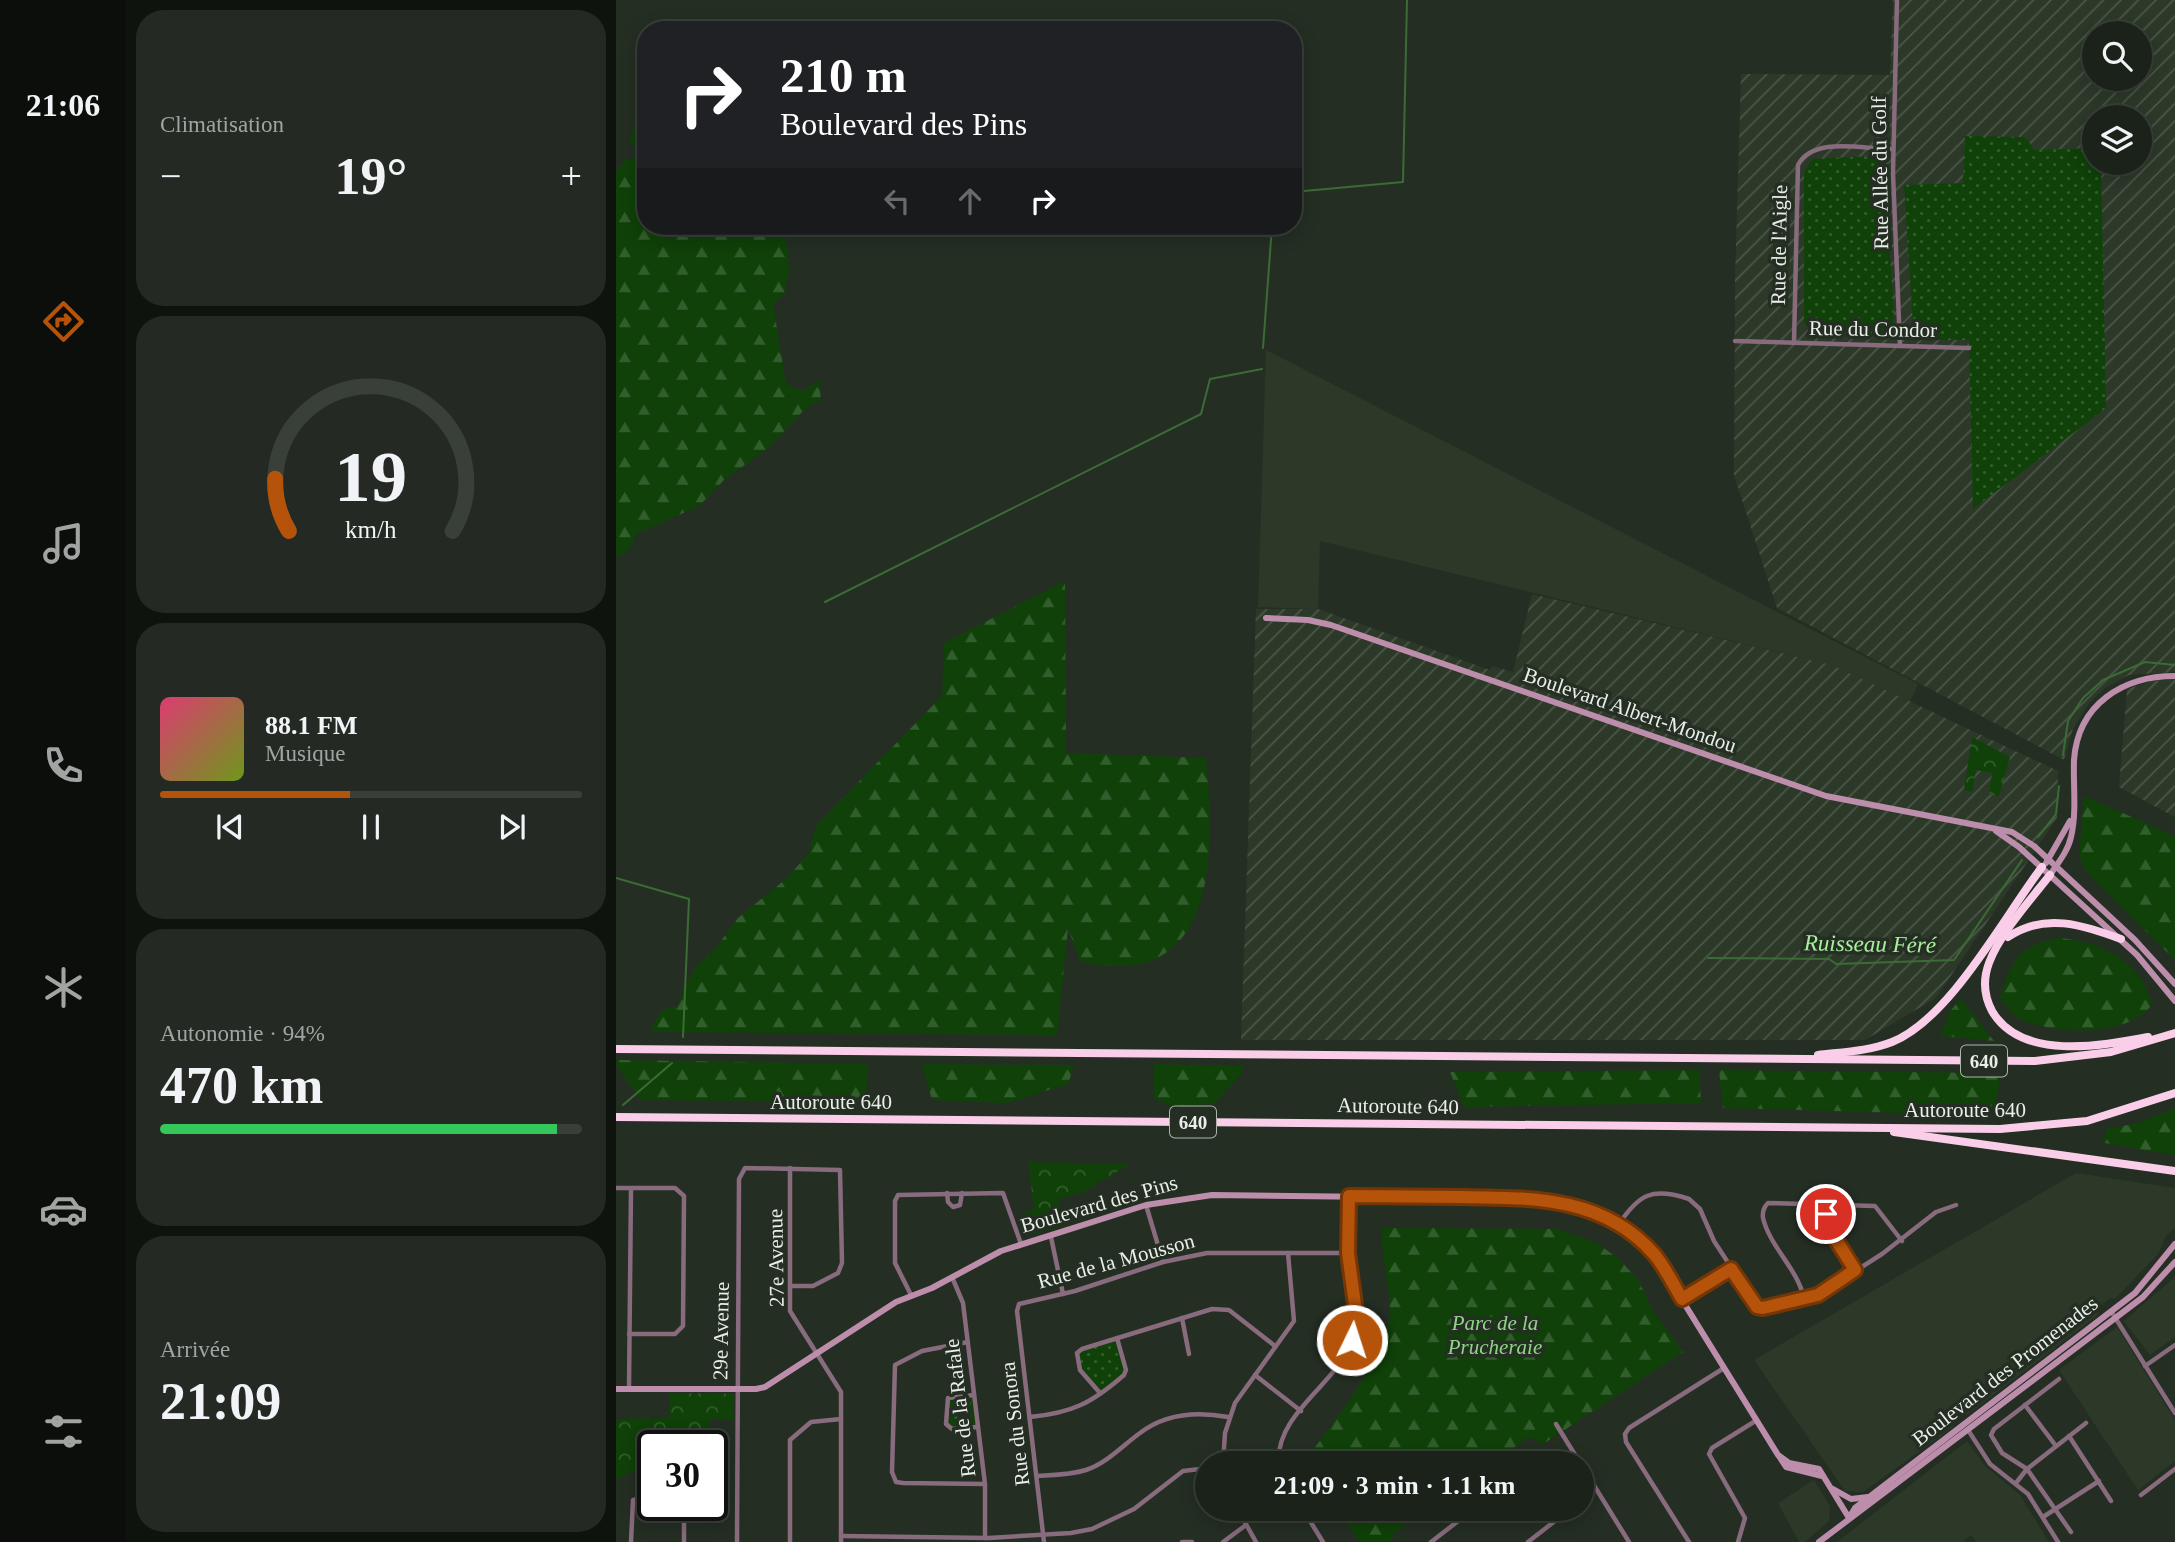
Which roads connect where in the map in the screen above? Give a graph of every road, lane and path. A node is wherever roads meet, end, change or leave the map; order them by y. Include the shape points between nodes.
1 (1897, 0) edge
2 (1893, 149) junction
3 (1735, 341) dead end
4 (1794, 343) junction
5 (1900, 346) junction
6 (1969, 348) dead end
7 (1266, 618) dead end
8 (2175, 676) edge
9 (2073, 814) junction
10 (2045, 863) junction
11 (2053, 870) junction
12 (2120, 939) junction
13 (2003, 941) junction
14 (2175, 984) edge
15 (2175, 1000) edge
16 (2175, 1032) edge
17 (616, 1049) edge
18 (1789, 1059) junction
19 (2175, 1093) edge
20 (616, 1117) edge
21 (1874, 1128) junction
22 (790, 1168) junction
23 (2175, 1171) edge
24 (616, 1188) edge
25 (631, 1189) junction
26 (947, 1193) junction
27 (962, 1193) junction
28 (1349, 1196) junction
29 (1828, 1203) junction
30 (1146, 1205) junction
31 (1956, 1205) dead end
32 (1619, 1224) junction
33 (1051, 1237) junction
34 (1902, 1241) junction
35 (1021, 1244) junction
36 (2175, 1244) edge
37 (1288, 1253) junction
38 (1348, 1253) junction
39 (1164, 1262) junction
40 (2175, 1262) edge
41 (1731, 1269) junction
42 (1855, 1270) junction
43 (952, 1277) junction
44 (790, 1286) junction
45 (1063, 1294) junction
46 (911, 1295) junction
47 (1804, 1298) junction
48 (1682, 1299) junction
49 (1019, 1304) joint
50 (2111, 1311) junction
51 (1182, 1318) junction
52 (2115, 1318) junction
53 (629, 1334) junction
54 (1117, 1338) junction
55 (968, 1342) junction
56 (2175, 1345) edge
57 (1275, 1346) junction
58 (817, 1353) junction
59 (1189, 1354) dead end
60 (2145, 1366) junction
61 (1725, 1368) junction
62 (1255, 1375) junction
63 (2059, 1379) dead end
64 (616, 1389) edge
65 (629, 1389) junction
66 (737, 1389) junction
67 (1100, 1393) junction
68 (974, 1395) junction
69 (2025, 1405) junction
70 (1301, 1411) junction
71 (2175, 1413) edge
72 (1030, 1417) junction
73 (1228, 1418) junction
74 (841, 1419) junction
75 (1757, 1420) junction
76 (2086, 1423) dead end
77 (1556, 1424) dead end
78 (978, 1427) junction
79 (1966, 1427) junction
80 (2069, 1436) junction
81 (2056, 1446) junction
82 (1224, 1451) edge
83 (1281, 1451) edge
84 (1572, 1451) edge
85 (2027, 1469) junction
86 (2175, 1469) edge
87 (1195, 1470) edge
88 (1037, 1476) junction
89 (2098, 1481) junction
90 (2016, 1483) junction
91 (985, 1484) junction
92 (1594, 1486) edge
93 (1829, 1486) junction
94 (2141, 1495) dead end
95 (1871, 1496) junction
96 (637, 1499) edge
97 (2111, 1501) dead end
98 (2055, 1509) junction
99 (2043, 1517) junction
100 (1849, 1518) junction
101 (684, 1521) edge
102 (1244, 1521) edge
103 (1310, 1521) edge
104 (1458, 1521) edge
105 (1555, 1521) edge
106 (1246, 1525) junction
107 (2071, 1532) dead end
108 (841, 1539) edge
109 (892, 1539) edge
110 (988, 1539) edge
111 (1044, 1539) edge
112 (950, 1540) edge
113 (631, 1542) edge
114 (684, 1542) edge
115 (737, 1542) edge
116 (790, 1542) edge
117 (1182, 1542) edge
118 (1192, 1542) edge
119 (1223, 1542) edge
120 (1256, 1542) edge
121 (1323, 1542) edge
122 (1431, 1542) edge
123 (1528, 1542) edge
124 (1629, 1542) edge
125 (1689, 1542) edge
126 (1738, 1542) edge
127 (1819, 1542) edge
128 (2058, 1542) edge

1 - 2 street, Rue Allée du Golf
2 - 4 street, Rue de l'Aigle via 1817,149 1798,165
2 - 5 street, Rue Allée du Golf
3 - 4 street, Rue du Condor
4 - 5 street, Rue du Condor
5 - 6 street, Rue du Condor
7 - 10 street, Boulevard Albert-Mondou via 1331,625 1837,800 1985,825
8 - 9 street via 2126,684 2094,709 2076,748
9 - 10 street
9 - 11 street via 2070,841
10 - 11 street
10 - 18 highway via 1944,1002 1920,1026 1873,1048
11 - 12 street
11 - 13 highway
11 - 14 street via 2145,950
12 - 13 highway via 2055,922 2024,928
12 - 15 street
13 - 16 highway via 1988,965 1985,987 1995,1014 2014,1033 2045,1043 2081,1045
16 - 18 highway, 640 via 2123,1049 2061,1059
17 - 18 highway, 640
19 - 21 highway, Autoroute 640 / 640 via 2113,1115 2053,1126
20 - 21 highway, Autoroute 640 / 640
21 - 23 highway
22 - 44 street, 27e Avenue
22 - 44 street via 840,1170 842,1263 838,1273 824,1282
22 - 66 street, 29e Avenue via 745,1168 740,1173
24 - 25 street
25 - 53 street
25 - 53 street via 676,1188 684,1196 683,1326 675,1334
26 - 27 street
26 - 27 street via 947,1202 953,1207 960,1205
26 - 46 street via 897,1197 895,1263
27 - 35 street via 1003,1193
28 - 30 street, Boulevard des Pins via 1212,1195
28 - 32 street, Boulevard des Pins via 1546,1199 1575,1205
28 - 38 street
29 - 34 street via 1875,1206
29 - 42 street via 1828,1227
29 - 47 street via 1772,1200 1764,1208 1763,1219 1797,1275
30 - 33 street, Boulevard des Pins
30 - 39 street
31 - 34 street via 1936,1212
32 - 41 street via 1635,1201 1646,1195 1689,1199 1700,1209
32 - 48 street, Boulevard des Pins via 1653,1253
33 - 35 street, Boulevard des Pins
33 - 45 street
34 - 42 street
35 - 43 street, Boulevard des Pins
36 - 50 street, Boulevard des Promenades via 2149,1279
37 - 38 street, Rue de la Mousson
37 - 39 street, Rue de la Mousson via 1207,1253
37 - 57 street via 1294,1321
38 - 70 street via 1356,1312 1352,1340 1343,1359
39 - 45 street, Rue de la Mousson
40 - 52 street, Boulevard des Promenades via 2147,1293
41 - 47 street via 1757,1307
41 - 48 street
42 - 47 street via 1818,1295
43 - 46 street, Boulevard des Pins
43 - 55 street, Rue de la Rafale via 963,1303
44 - 58 street, 27e Avenue via 791,1314
45 - 49 street, Rue de la Mousson
46 - 58 street, Boulevard des Pins
48 - 61 street, Boulevard des Pins
49 - 72 street, Rue du Sonora
50 - 52 street
50 - 79 street, Boulevard des Promenades
51 - 54 street
51 - 57 street via 1224,1308
51 - 59 street
52 - 60 street
52 - 79 street, Boulevard des Promenades
53 - 65 street
54 - 67 street via 1125,1373
54 - 67 street via 1077,1353 1080,1370
55 - 68 street, Rue de la Rafale
55 - 91 street via 922,1351 895,1366 892,1472 896,1482 903,1483
56 - 60 street
57 - 62 street
58 - 66 street, Boulevard des Pins via 765,1387
58 - 74 street, 27e Avenue via 840,1387
60 - 71 street
61 - 75 street, Boulevard des Pins
61 - 125 street via 1625,1434
62 - 70 street
62 - 73 street
63 - 69 street
64 - 65 street, Boulevard des Pins
65 - 66 street, Boulevard des Pins
66 - 115 street, 29e Avenue
67 - 72 street via 1071,1411
68 - 78 street, Rue de la Rafale
68 - 78 street via 948,1398 946,1424 952,1429
69 - 81 street
69 - 85 street via 1991,1435 2002,1453
70 - 83 street via 1282,1440
72 - 88 street, Rue du Sonora
73 - 82 street
73 - 88 street via 1177,1415 1139,1433 1087,1470
74 - 108 street, 27e Avenue
74 - 116 street via 811,1422 790,1440
75 - 93 street, Boulevard des Pins via 1786,1468 1822,1475
75 - 126 street via 1709,1454 1745,1518
76 - 80 street
77 - 84 street
78 - 91 street, Rue de la Rafale
79 - 90 street via 1990,1464
79 - 95 street, Boulevard des Promenades
79 - 100 street, Boulevard des Promenades via 1860,1514
80 - 81 street
80 - 89 street
81 - 85 street
85 - 90 street
85 - 98 street
86 - 94 street
87 - 111 street via 1183,1471 1153,1496 1112,1520
88 - 111 street, Rue du Sonora
89 - 97 street
89 - 98 street
90 - 99 street
91 - 110 street, Rue de la Rafale
92 - 124 street
93 - 95 street via 1851,1499
93 - 100 street
95 - 100 street, Boulevard des Promenades
96 - 113 street via 633,1500
98 - 99 street
98 - 107 street
99 - 128 street
100 - 127 street, Boulevard des Promenades
101 - 114 street
102 - 106 street
103 - 121 street
104 - 122 street
105 - 123 street
106 - 119 street
106 - 120 street
108 - 109 street
109 - 112 street
110 - 111 street
110 - 112 street
117 - 118 street

